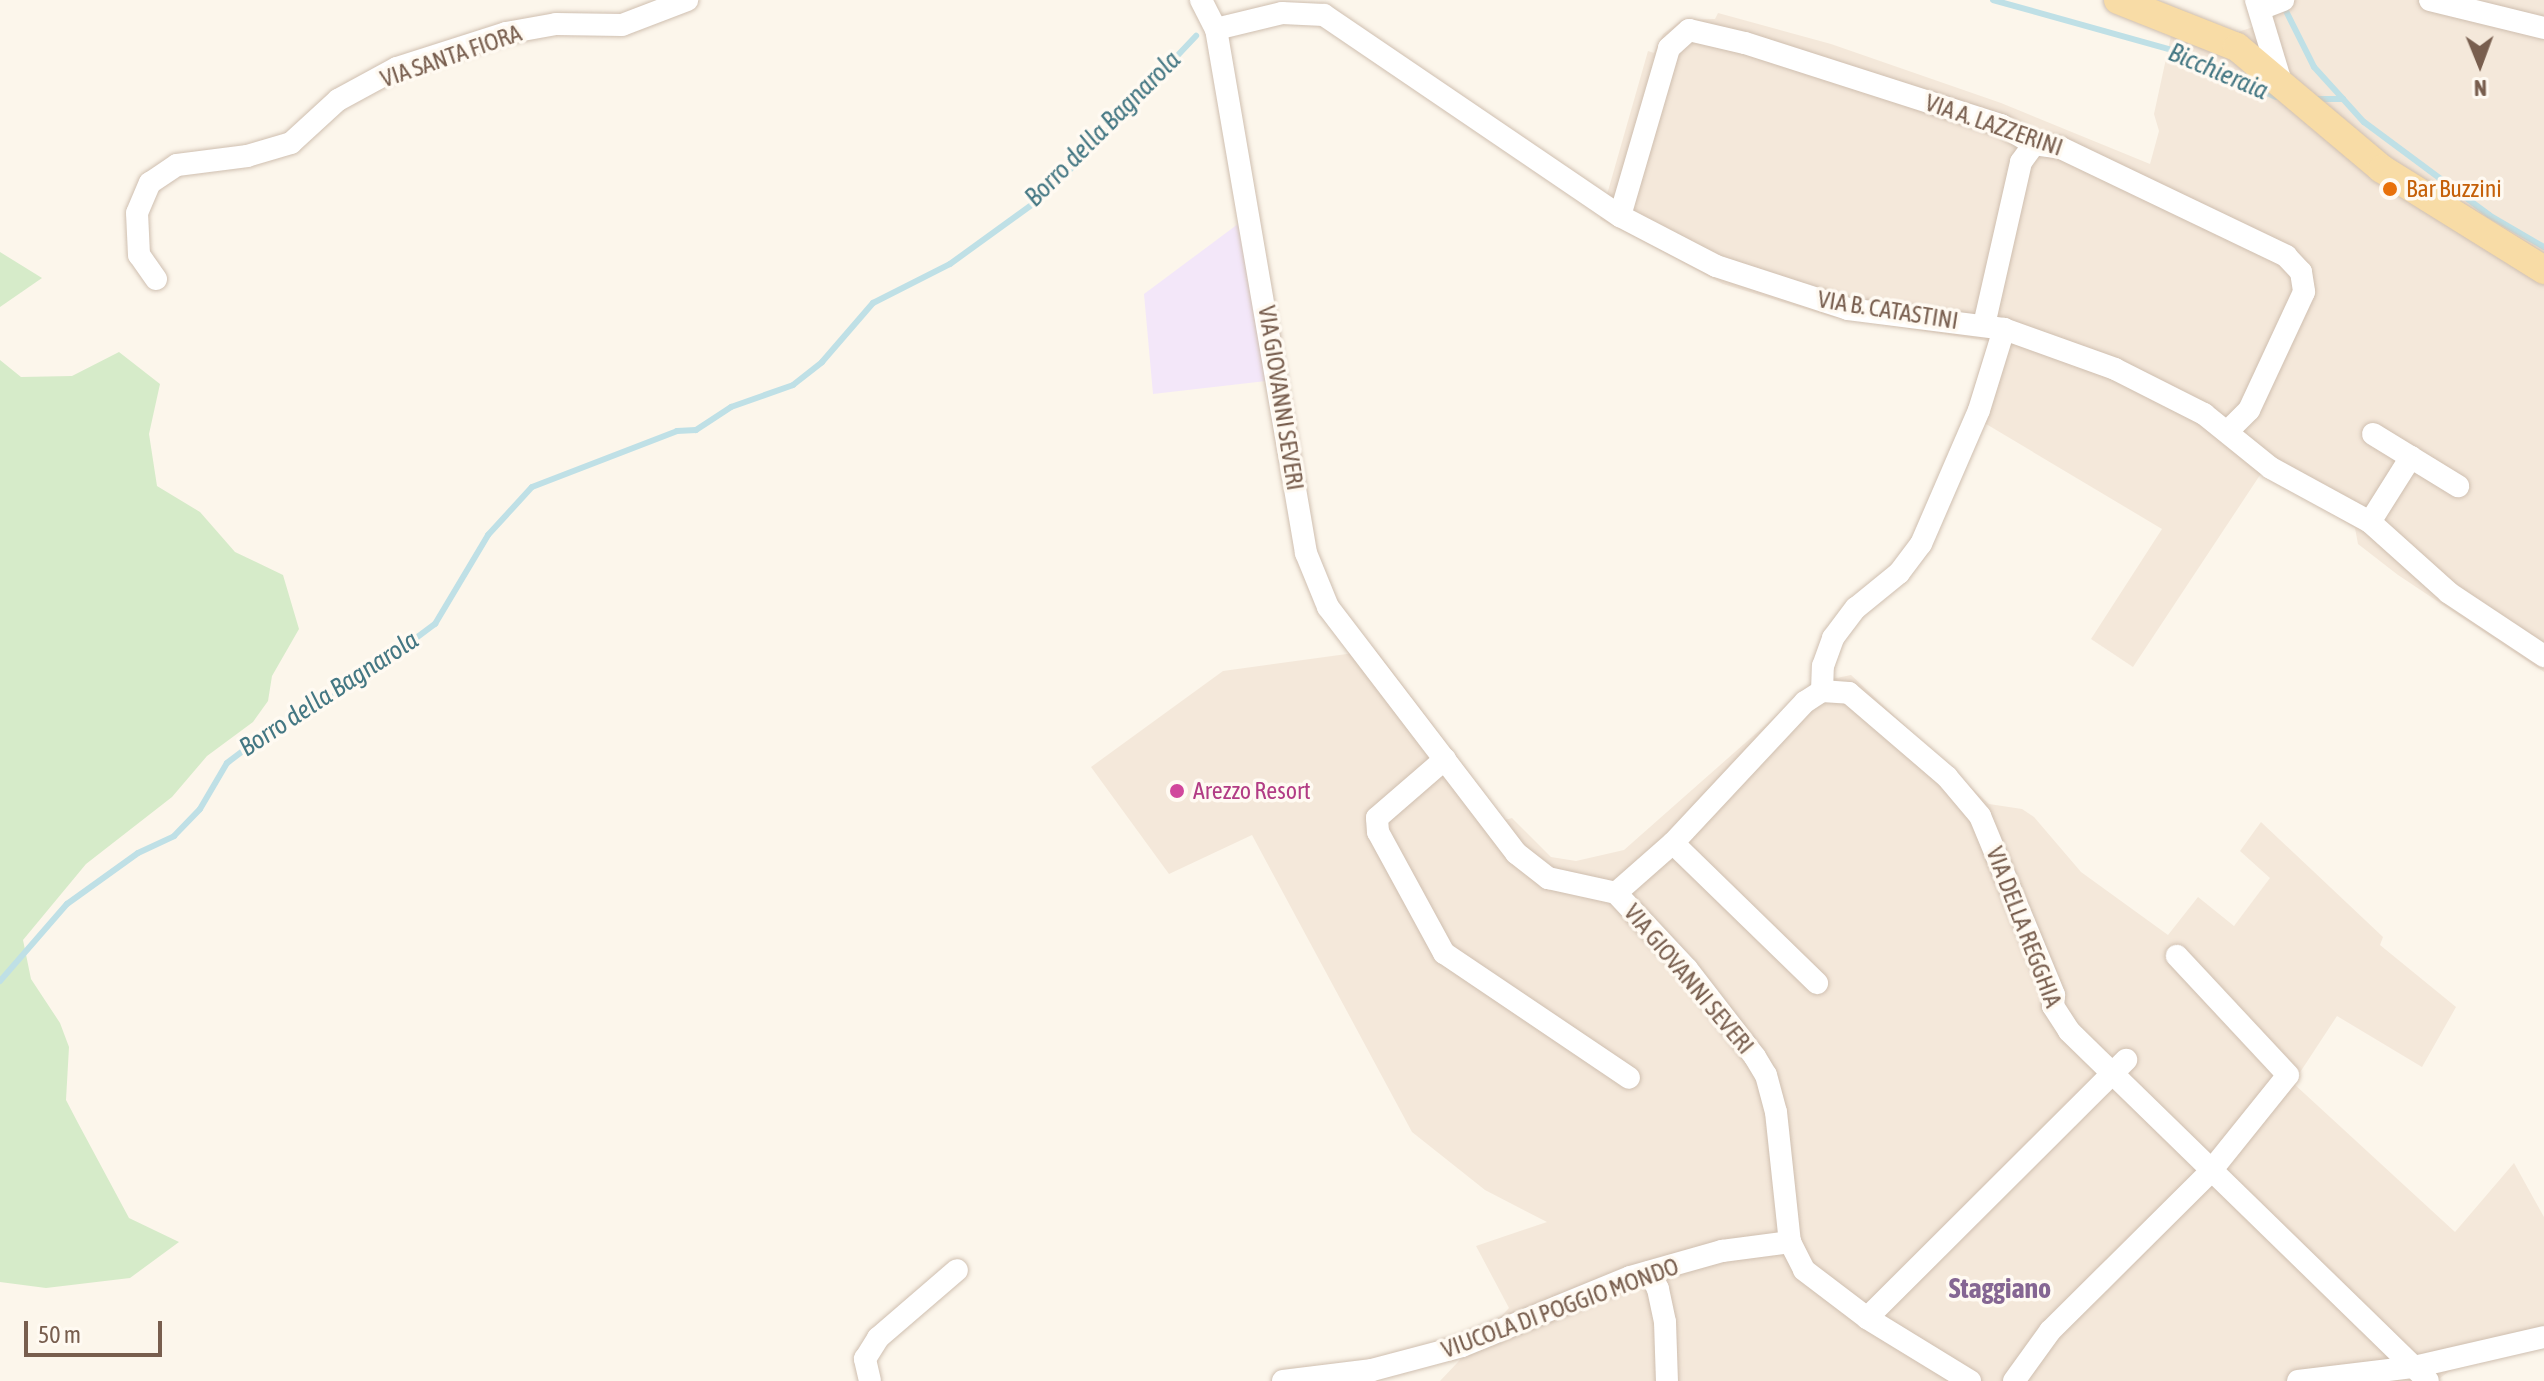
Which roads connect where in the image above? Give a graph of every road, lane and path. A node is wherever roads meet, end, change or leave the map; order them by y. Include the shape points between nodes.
1 (687, 0) edge
2 (1201, 0) edge
3 (2118, 0) edge
4 (2430, 0) edge
5 (2268, 3) edge
6 (2544, 28) edge
7 (1216, 29) junction
8 (2280, 79) junction
9 (2034, 144) junction
10 (1620, 216) junction
11 (2544, 270) edge
12 (156, 279) dead end
13 (1994, 327) junction
14 (2229, 430) junction
15 (2373, 434) dead end
16 (2411, 457) junction
17 (2458, 486) dead end
18 (2370, 522) junction
19 (2544, 656) edge
20 (1822, 691) junction
21 (1445, 759) junction
22 (1673, 843) junction
23 (1616, 893) junction
24 (2177, 956) dead end
25 (1817, 983) dead end
26 (2118, 1068) junction
27 (1629, 1078) dead end
28 (2210, 1172) junction
29 (1790, 1242) junction
30 (957, 1270) dead end
31 (1649, 1272) junction
32 (1867, 1318) junction
33 (2544, 1337) edge
34 (2421, 1374) edge
35 (866, 1380) edge
36 (1283, 1381) edge
37 (1667, 1381) edge
38 (1970, 1381) edge
39 (2014, 1381) edge
40 (2298, 1381) edge

1 - 12 street, VIA SANTA FIORA via 622,25 556,24 397,68 338,100 291,143 247,156 177,165 150,183 137,213 139,255
2 - 7 street, VIA GIOVANNI SEVERI
3 - 8 main road via 2237,47
4 - 6 street
5 - 8 street
7 - 10 street, VIA B. CATASTINI via 1282,13 1324,15
7 - 21 street, VIA GIOVANNI SEVERI via 1306,553 1328,607
8 - 11 main road via 2382,169
9 - 10 street, VIA A. LAZZERINI via 2001,125 1689,30 1669,48
9 - 13 street via 2021,162
9 - 14 street, VIA A. LAZZERINI via 2061,148 2136,183 2286,256 2301,272 2304,292 2249,410
10 - 13 street, VIA B. CATASTINI via 1716,266 1784,291 1848,309
13 - 14 street, VIA B. CATASTINI via 2115,369
13 - 20 street via 1979,410 1921,544 1833,638 1823,666
14 - 18 street, VIA B. CATASTINI via 2271,468
15 - 16 street
16 - 17 street
16 - 18 street
18 - 19 street, VIA B. CATASTINI via 2449,593
20 - 22 street via 1805,702
20 - 26 street, VIA DELLA REGGHIA via 1849,693 1866,704 1947,777 1980,816 2054,995 2053,1006
21 - 23 street, VIA GIOVANNI SEVERI via 1534,870
21 - 27 street via 1377,818 1378,832 1444,953
22 - 23 street
22 - 25 street
23 - 29 street, VIA GIOVANNI SEVERI via 1687,969 1766,1075
24 - 28 street via 2288,1075
26 - 28 street, VIA DELLA REGGHIA
26 - 32 street
28 - 34 street, VIA DELLA REGGHIA
28 - 39 street via 2050,1331
29 - 31 street, VIUCOLA DI POGGIO MONDO via 1722,1251
29 - 32 street via 1804,1270
30 - 35 street via 878,1338 865,1359
31 - 36 street, VIUCOLA DI POGGIO MONDO via 1462,1346 1372,1370
31 - 37 street via 1665,1322
32 - 38 street
33 - 34 street
34 - 40 street

